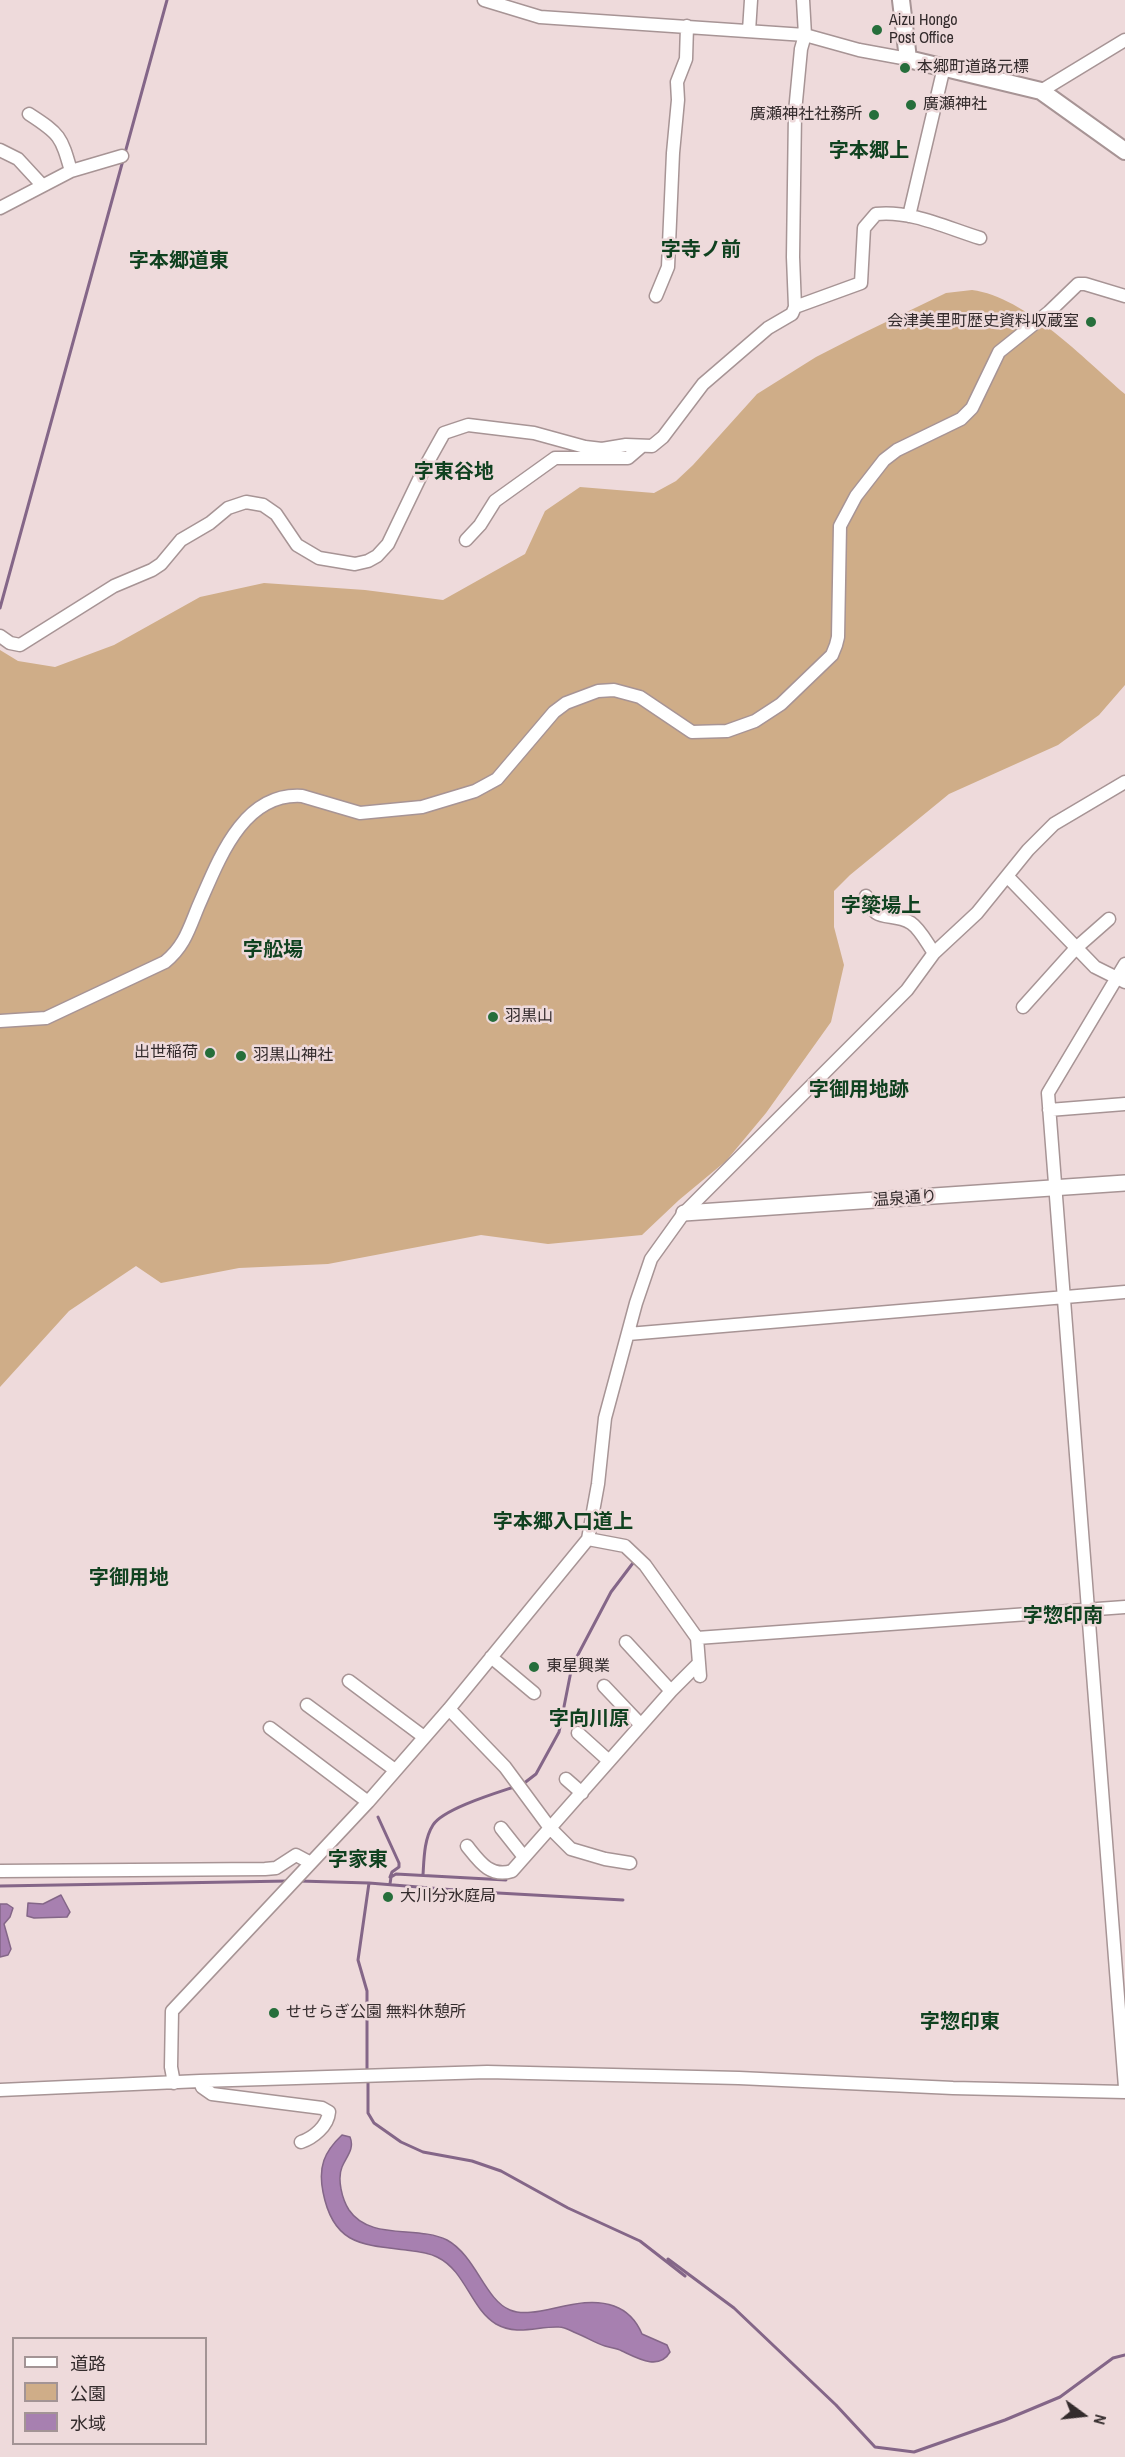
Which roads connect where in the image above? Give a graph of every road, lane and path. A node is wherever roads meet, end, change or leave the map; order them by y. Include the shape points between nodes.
1 (751, 0) edge
2 (803, 0) edge
3 (901, 0) edge
4 (492, 1) edge
5 (687, 26) junction
6 (748, 31) junction
7 (805, 35) junction
8 (1125, 40) edge
9 (908, 58) junction
10 (944, 67) junction
11 (1041, 91) junction
12 (29, 114) dead end
13 (0, 150) edge
14 (1125, 151) edge
15 (122, 156) dead end
16 (71, 171) junction
17 (42, 185) junction
18 (1, 206) edge
19 (909, 216) junction
20 (980, 238) dead end
21 (656, 296) dead end
22 (1125, 297) edge
23 (795, 307) junction
24 (642, 446) junction
25 (466, 540) dead end
26 (0, 636) edge
27 (1125, 782) edge
28 (1007, 876) junction
29 (866, 896) dead end
30 (1109, 919) dead end
31 (1076, 948) junction
32 (934, 953) junction
33 (1125, 964) edge
34 (1121, 980) edge
35 (1023, 1006) dead end
36 (0, 1021) edge
37 (1125, 1104) edge
38 (1049, 1110) junction
39 (1125, 1183) edge
40 (1055, 1190) junction
41 (684, 1213) junction
42 (1125, 1292) edge
43 (1063, 1299) junction
44 (628, 1334) junction
45 (588, 1539) junction
46 (1125, 1607) edge
47 (1088, 1610) junction
48 (697, 1638) junction
49 (626, 1642) dead end
50 (491, 1657) junction
51 (699, 1663) junction
52 (700, 1676) dead end
53 (349, 1681) dead end
54 (604, 1686) dead end
55 (670, 1692) junction
56 (534, 1693) dead end
57 (307, 1705) dead end
58 (449, 1709) junction
59 (641, 1725) junction
60 (270, 1728) dead end
61 (578, 1733) dead end
62 (424, 1737) junction
63 (609, 1761) junction
64 (394, 1770) junction
65 (566, 1779) dead end
66 (582, 1793) junction
67 (368, 1802) junction
68 (501, 1828) dead end
69 (550, 1828) junction
70 (467, 1846) dead end
71 (524, 1857) junction
72 (630, 1863) dead end
73 (308, 1866) junction
74 (0, 1871) edge
75 (1116, 1957) edge
76 (200, 2081) junction
77 (174, 2083) junction
78 (1125, 2087) edge
79 (0, 2090) edge
80 (1125, 2092) edge
81 (301, 2142) dead end

1 - 6 street
2 - 7 street
3 - 9 main road
4 - 5 street via 540,17
5 - 6 street
5 - 21 street via 686,59 677,81 669,267
6 - 7 street
7 - 9 street
7 - 23 street via 795,112
8 - 11 street
9 - 10 main road
10 - 11 main road
10 - 19 street
11 - 14 main road
12 - 16 street via 62,140
13 - 17 street via 18,159
15 - 16 street
16 - 17 street
17 - 18 street
19 - 20 street
19 - 23 street via 887,213 870,219 864,228 861,283
22 - 36 street via 1078,284 999,352 972,408 961,419 884,460 856,496 840,526 838,637 832,655 781,704 755,722 727,731 692,732 639,697 614,690 598,692 574,699 554,712 496,779 475,791 422,807 378,813 360,813 302,796 276,799 261,805 236,832 174,955 46,1018
23 - 24 street via 792,314 768,328 703,384 652,446
24 - 25 street via 628,458 555,458 495,501
24 - 26 street via 594,448 534,433 468,425 444,433 388,544 368,561 355,564 319,558 297,545 276,514 264,505 246,502 228,508 182,540 152,570 114,586 20,645
27 - 28 street via 1054,824
28 - 31 street
28 - 32 street via 977,913
29 - 32 street via 876,914 915,926
30 - 31 street
31 - 34 street via 1095,966
31 - 35 street
32 - 41 street via 907,990
33 - 34 street
34 - 38 street via 1048,1093
37 - 38 street
38 - 40 street
39 - 40 street, 温泉通り
40 - 41 street, 温泉通り
40 - 43 street
41 - 44 street via 651,1259
42 - 43 street
43 - 44 street
43 - 47 street
44 - 45 street via 605,1418
45 - 48 street via 625,1546 645,1566
45 - 50 street
46 - 47 street
47 - 48 street
47 - 75 street
48 - 51 street
49 - 55 street
50 - 56 street
50 - 58 street
51 - 52 street
51 - 55 street
53 - 62 street
54 - 59 street
55 - 59 street
57 - 64 street
58 - 62 street
58 - 69 street via 505,1767
59 - 63 street
60 - 67 street
61 - 63 street
62 - 64 street
63 - 66 street
64 - 67 street
65 - 66 street
66 - 69 street
67 - 73 street
68 - 71 street
69 - 71 street
69 - 72 street via 571,1849
70 - 71 street via 485,1868 503,1874 512,1871
73 - 74 street via 296,1855 276,1868 265,1869
73 - 77 street via 172,2011
75 - 78 street
76 - 77 street
76 - 80 street via 487,2072
76 - 81 street via 212,2094 329,2112 325,2125
77 - 79 street

